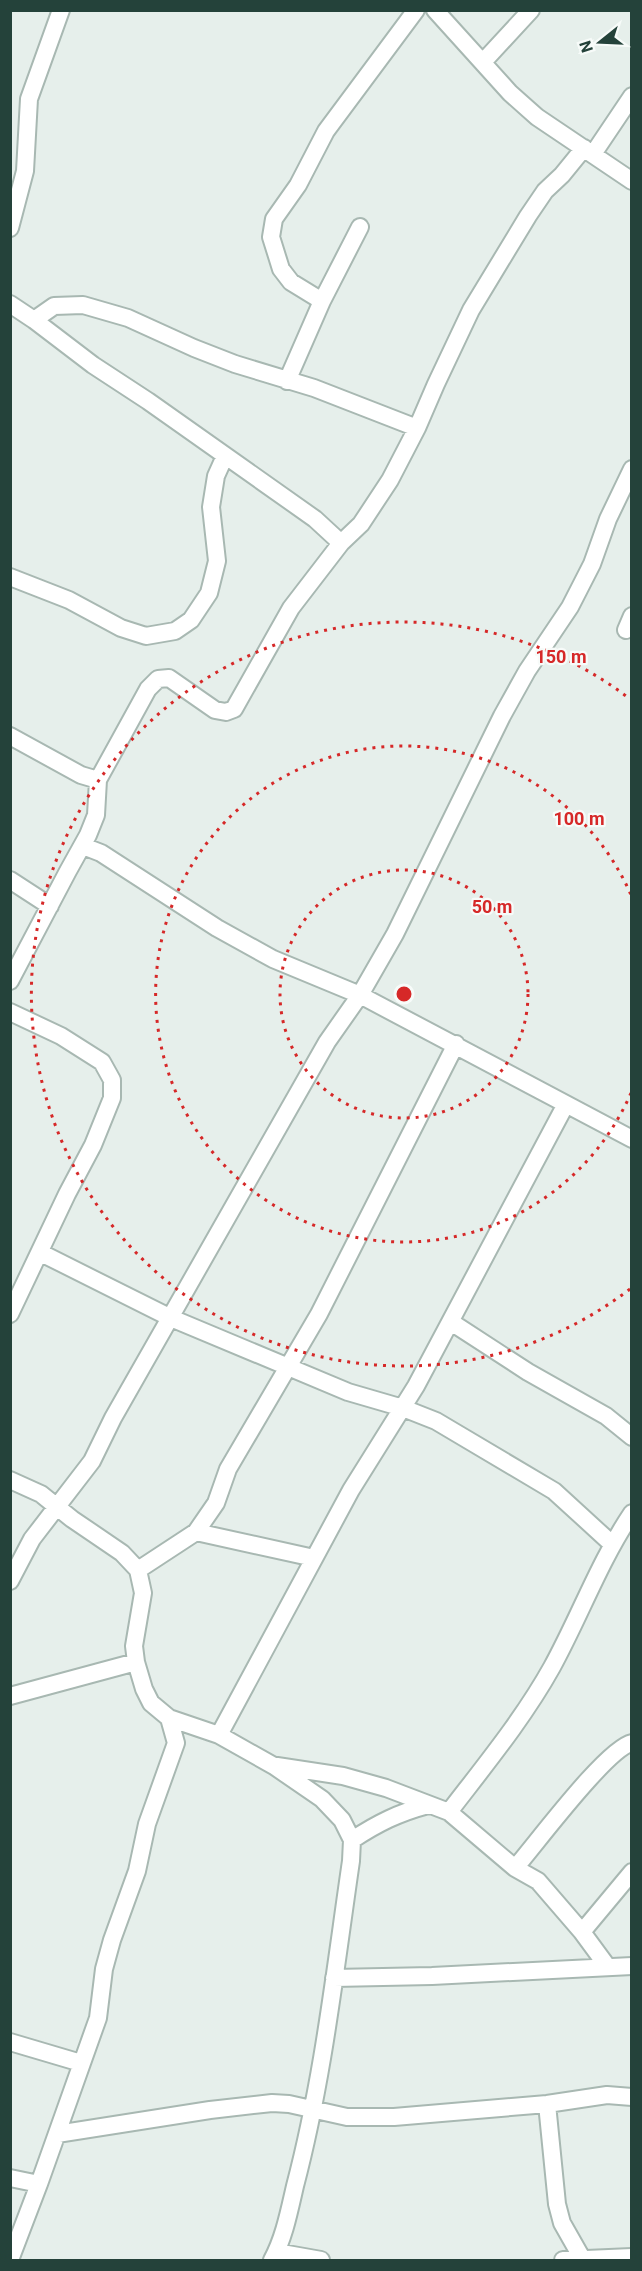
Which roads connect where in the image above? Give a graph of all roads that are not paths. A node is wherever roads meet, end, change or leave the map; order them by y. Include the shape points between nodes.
1 (61, 10) edge
2 (416, 10) edge
3 (435, 10) edge
4 (531, 10) edge
5 (483, 62) junction
6 (632, 96) edge
7 (589, 151) junction
8 (632, 181) edge
9 (360, 227) dead end
10 (10, 228) edge
11 (322, 301) junction
12 (10, 304) edge
13 (34, 320) junction
14 (287, 381) junction
15 (417, 428) junction
16 (225, 456) junction
17 (632, 469) edge
18 (341, 543) junction
19 (10, 577) edge
20 (10, 735) edge
21 (98, 780) junction
22 (83, 846) junction
23 (10, 879) edge
24 (50, 906) junction
25 (10, 981) edge
26 (360, 994) junction
27 (10, 1012) edge
28 (456, 1044) junction
29 (566, 1104) junction
30 (632, 1138) edge
31 (41, 1253) junction
32 (10, 1314) edge
33 (171, 1318) junction
34 (451, 1322) junction
35 (289, 1367) junction
36 (403, 1407) junction
37 (632, 1437) edge
38 (10, 1480) edge
39 (57, 1508) junction
40 (632, 1513) edge
41 (196, 1532) junction
42 (612, 1544) junction
43 (314, 1558) junction
44 (16, 1559) edge
45 (138, 1570) junction
46 (10, 1581) edge
47 (136, 1662) junction
48 (10, 1696) edge
49 (169, 1718) junction
50 (197, 1728) junction
51 (219, 1736) junction
52 (176, 1743) junction
53 (632, 1743) edge
54 (274, 1766) junction
55 (428, 1805) junction
56 (449, 1812) junction
57 (352, 1840) junction
58 (515, 1868) junction
59 (632, 1872) edge
60 (582, 1932) junction
61 (608, 1966) junction
62 (632, 1966) edge
63 (334, 1978) junction
64 (10, 2042) edge
65 (81, 2063) junction
66 (632, 2097) edge
67 (547, 2103) junction
68 (313, 2110) junction
69 (57, 2134) junction
70 (10, 2178) edge
71 (39, 2184) junction
72 (274, 2256) edge
73 (632, 2257) edge
74 (10, 2260) edge
75 (321, 2260) edge
76 (563, 2260) edge
77 (583, 2260) edge

1 - 10 street via 29,99 25,171
2 - 11 street via 326,131 298,185 274,219 271,237 280,269 291,282
3 - 5 street
4 - 5 street
5 - 7 street via 537,117
6 - 7 street
7 - 8 street
7 - 15 street via 545,191 471,310
9 - 11 street
11 - 14 street
12 - 13 street
13 - 14 street via 54,306 83,304
13 - 16 street
14 - 15 street
15 - 18 street via 362,524
16 - 18 street via 315,519
16 - 19 street via 216,476 211,507 217,561 209,593 191,620 175,631 146,636 121,628 69,600
17 - 26 street via 570,607 512,698 395,934
18 - 21 street via 291,608 234,709 215,710 169,678 158,679 148,689
20 - 21 street via 81,775
21 - 22 street via 96,815
22 - 24 street
22 - 26 street via 101,853 273,959
23 - 24 street
24 - 25 street
26 - 28 street
26 - 33 street via 327,1042
27 - 31 street via 61,1036 102,1062 112,1080 112,1098
28 - 29 street
28 - 35 street via 351,1254
29 - 30 street
29 - 34 street
31 - 32 street
31 - 33 street
33 - 35 street
33 - 39 street via 92,1461
34 - 36 street
34 - 37 street via 606,1416
35 - 36 street via 348,1392
35 - 41 street via 228,1469 216,1503
36 - 42 street via 444,1426 554,1491
36 - 43 street
38 - 39 street via 41,1494
39 - 44 street
39 - 45 street via 122,1553
40 - 42 street
41 - 43 street
41 - 45 street
42 - 56 street via 530,1705
43 - 51 street
44 - 46 street
45 - 47 street via 143,1593 134,1646
47 - 48 street
47 - 49 street via 151,1703
49 - 50 street
49 - 52 street
50 - 51 street
50 - 52 street
51 - 54 street
52 - 65 street via 112,1940 98,2018
53 - 58 street via 605,1760
54 - 55 street via 344,1776
54 - 57 street via 322,1799 342,1820
55 - 56 street
55 - 57 street via 384,1819
56 - 58 street
57 - 63 street
58 - 60 street via 538,1881
59 - 60 street
60 - 61 street
61 - 62 street
61 - 63 street via 432,1977
63 - 68 street
64 - 65 street
65 - 69 street
66 - 67 street via 607,2095
67 - 68 street via 394,2117 347,2117
67 - 77 street via 557,2204 562,2223
68 - 69 street via 273,2103 210,2109
68 - 72 street via 287,2222
69 - 71 street
70 - 71 street
71 - 74 street
72 - 75 street
73 - 77 street
76 - 77 street

